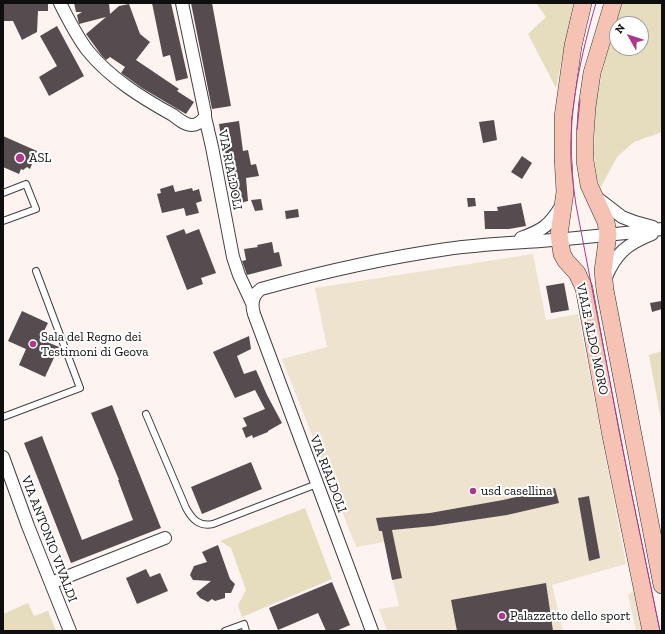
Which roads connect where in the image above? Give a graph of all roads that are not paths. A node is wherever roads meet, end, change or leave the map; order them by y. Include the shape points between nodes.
1 (60, 3) edge
2 (182, 3) edge
3 (583, 3) edge
4 (613, 3) edge
5 (204, 117) junction
6 (3, 192) edge
7 (592, 195) junction
8 (564, 201) junction
9 (3, 221) edge
10 (662, 229) edge
11 (608, 234) junction
12 (559, 239) junction
13 (510, 242) junction
14 (36, 271) dead end
15 (604, 282) junction
16 (254, 297) junction
17 (146, 414) dead end
18 (3, 417) edge
19 (3, 457) edge
20 (317, 484) junction
21 (164, 538) dead end
22 (51, 583) junction
23 (662, 585) edge
24 (70, 631) edge
25 (225, 631) edge
26 (246, 631) edge
27 (372, 631) edge
28 (651, 631) edge

1 - 5 street, VIA RIALDOLI via 87,50 112,75 189,124 197,124
2 - 5 street
3 - 8 street, VIALE ALDO MORO via 573,46 563,117
4 - 7 street, VIALE ALDO MORO via 592,73 587,107 585,161
5 - 16 street, VIA RIALDOLI via 233,257 238,275
6 - 9 lane via 26,184 36,209
7 - 10 street via 622,217
7 - 11 street, VIALE ALDO MORO via 606,222
8 - 12 street, VIALE ALDO MORO
8 - 13 street via 554,218 543,228
10 - 11 street
10 - 15 street via 621,251
11 - 12 street
11 - 15 street, VIALE ALDO MORO
12 - 13 street
12 - 28 street, VIALE ALDO MORO via 564,257 577,273 584,288
13 - 16 street via 449,248 327,271 260,289
14 - 18 lane via 80,388
15 - 23 street, VIALE ALDO MORO
16 - 20 street, VIA RIALDOLI via 254,314 260,332
17 - 20 lane via 186,508 199,523 213,524
19 - 22 street, VIA ANTONIO VIVALDI
20 - 27 street, VIA RIALDOLI
21 - 22 street
22 - 24 street, VIA ANTONIO VIVALDI
25 - 26 lane via 244,624

